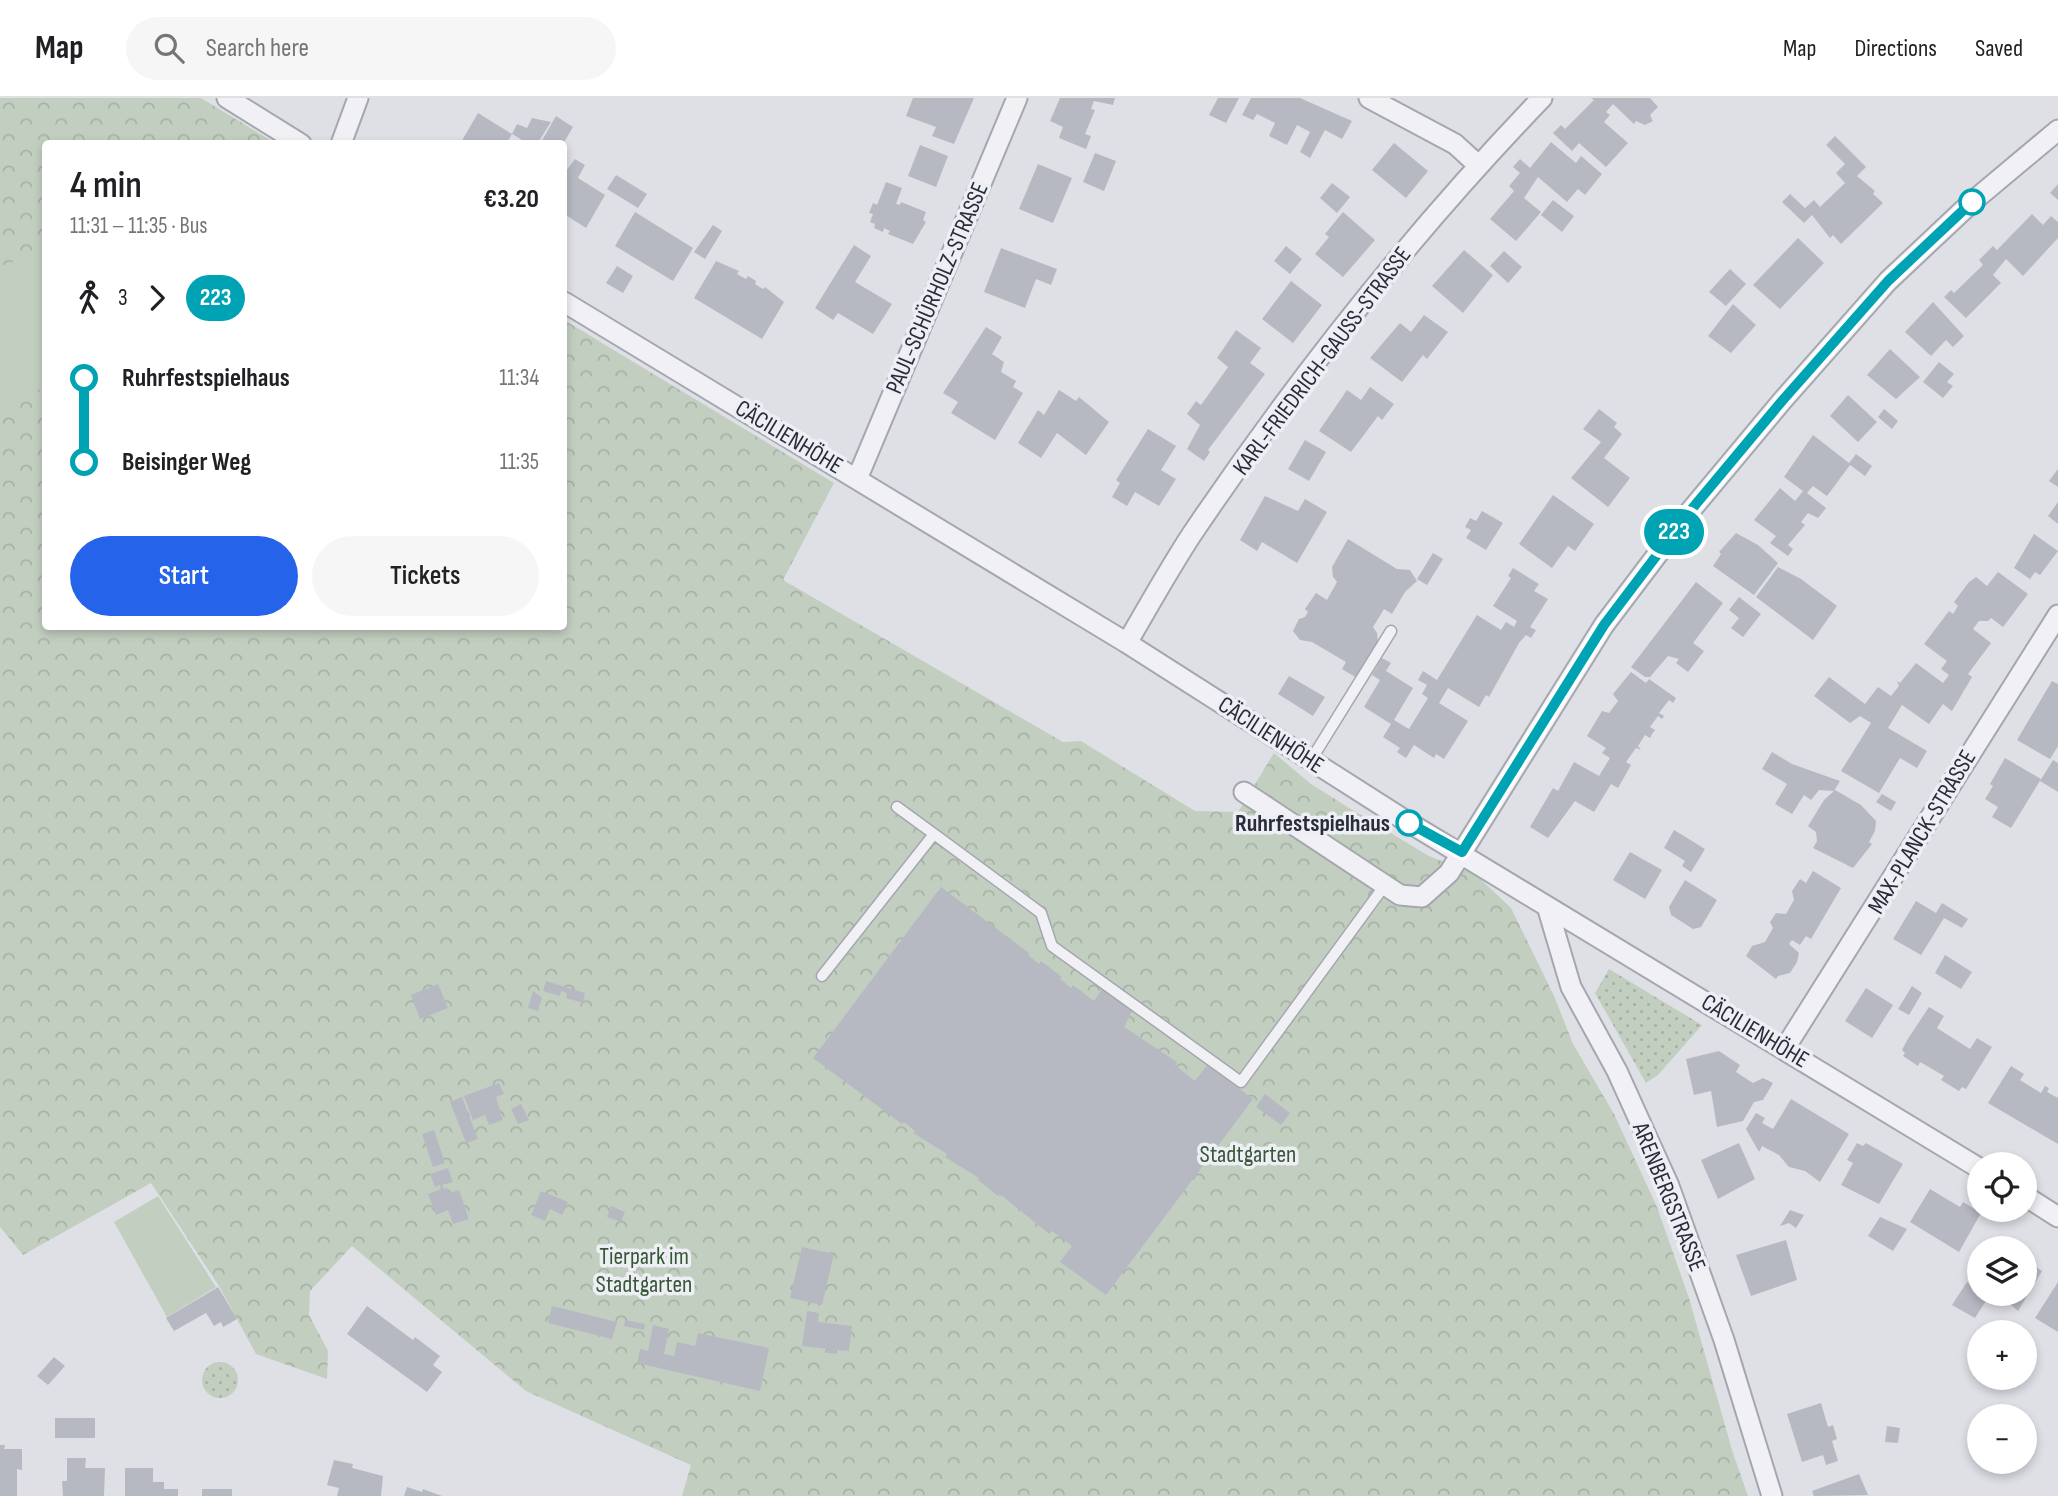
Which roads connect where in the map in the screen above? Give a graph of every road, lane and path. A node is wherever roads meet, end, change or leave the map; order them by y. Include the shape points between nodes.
1 (227, 98) edge
2 (358, 98) edge
3 (1017, 98) edge
4 (1369, 98) edge
5 (1542, 98) edge
6 (2058, 130) edge
7 (295, 140) edge
8 (342, 140) edge
9 (1478, 165) junction
10 (567, 304) edge
11 (858, 478) junction
12 (2058, 615) edge
13 (1391, 631) dead end
14 (1126, 643) junction
15 (1311, 761) junction
16 (1244, 792) dead end
17 (897, 807) dead end
18 (934, 834) junction
19 (1462, 852) junction
20 (1385, 885) junction
21 (1548, 906) junction
22 (822, 976) dead end
23 (1785, 1048) junction
24 (1967, 1161) edge
25 (2037, 1204) edge
26 (2058, 1217) edge
27 (1772, 1496) edge

1 - 7 street
2 - 8 street
3 - 11 street, PAUL-SCHÜRHOLZ-STRASSE
4 - 9 street via 1455,144
5 - 9 street, KARL-FRIEDRICH-GAUSS-STRASSE
6 - 19 street via 1888,281 1707,490 1604,625
9 - 14 street, KARL-FRIEDRICH-GAUSS-STRASSE via 1352,314 1192,535
10 - 11 street, CÄCILIENHÖHE
11 - 14 street, CÄCILIENHÖHE
12 - 23 street, MAX-PLANCK-STRASSE
13 - 15 lane
14 - 15 street, CÄCILIENHÖHE
15 - 19 street, CÄCILIENHÖHE
16 - 20 street
17 - 18 lane
18 - 20 lane via 1041,913 1052,946 1241,1082
18 - 22 lane
19 - 20 street via 1450,873 1422,897 1400,895
19 - 21 street, CÄCILIENHÖHE
21 - 23 street, CÄCILIENHÖHE
21 - 27 street, ARENBERGSTRASSE via 1571,987 1617,1071 1668,1186 1724,1340
23 - 24 street, CÄCILIENHÖHE
25 - 26 street

